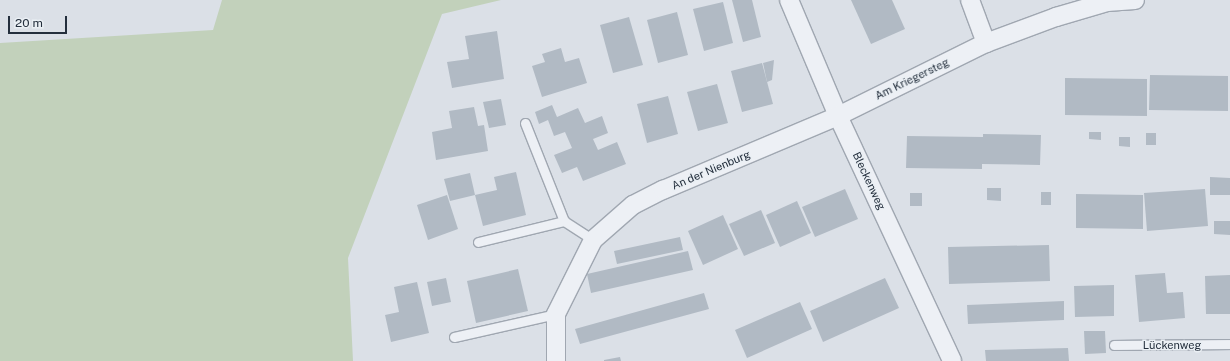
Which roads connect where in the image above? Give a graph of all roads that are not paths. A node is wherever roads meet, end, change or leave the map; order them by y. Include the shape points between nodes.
1 (790, 0) edge
2 (970, 0) edge
3 (1135, 0) edge
4 (986, 43) junction
5 (838, 116) junction
6 (525, 123) dead end
7 (564, 221) junction
8 (593, 240) junction
9 (478, 242) dead end
10 (556, 314) junction
11 (454, 337) dead end
12 (1230, 344) edge
13 (1114, 345) dead end
14 (556, 361) edge
15 (952, 361) edge

1 - 5 street, Bleckenweg
2 - 4 street
3 - 4 street, Am Kriegersteg via 1106,2
4 - 5 street, Am Kriegersteg
5 - 8 street, An der Nienburg via 656,193 633,205
5 - 15 street, Bleckenweg
6 - 7 lane
7 - 8 lane
7 - 9 lane
8 - 10 street, An der Nienburg
10 - 11 lane
10 - 14 street, An der Nienburg
12 - 13 lane, Lückenweg

